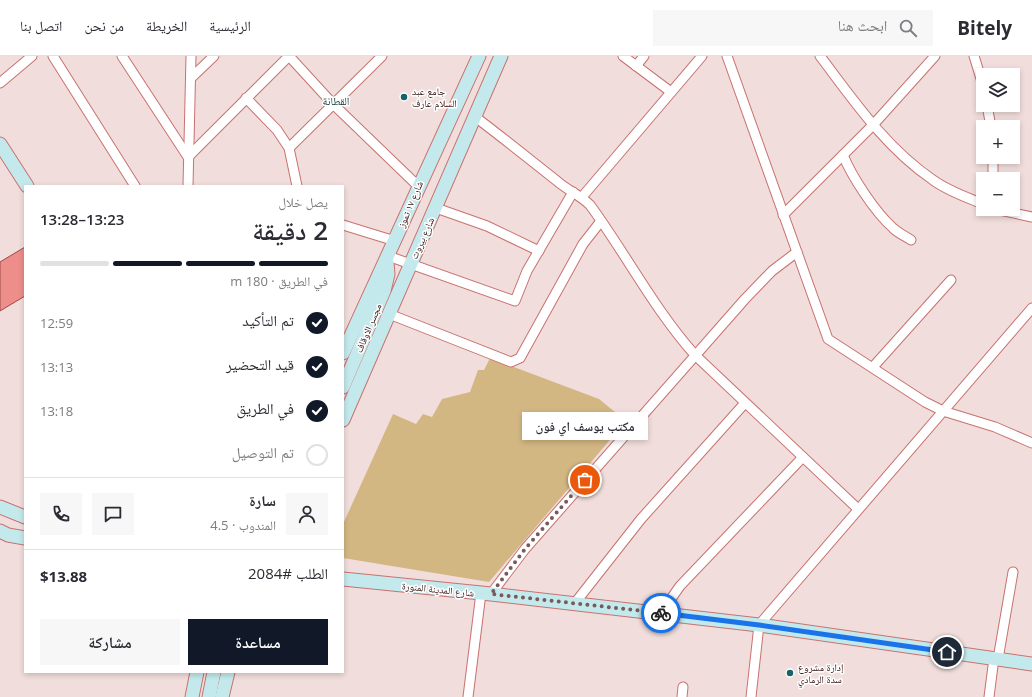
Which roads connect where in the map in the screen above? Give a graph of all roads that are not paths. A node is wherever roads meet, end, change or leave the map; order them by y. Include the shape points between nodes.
1 (32, 56) edge
2 (53, 56) edge
3 (122, 56) edge
4 (191, 56) edge
5 (214, 56) edge
6 (382, 56) edge
7 (479, 56) edge
8 (501, 56) edge
9 (623, 56) edge
10 (644, 56) edge
11 (702, 56) edge
12 (726, 56) edge
13 (820, 56) edge
14 (935, 56) edge
15 (974, 56) edge
16 (293, 57) edge
17 (636, 66) junction
18 (978, 68) edge
19 (191, 78) junction
20 (0, 83) edge
21 (671, 92) junction
22 (246, 98) junction
23 (333, 104) junction
24 (474, 116) junction
25 (873, 125) junction
26 (0, 144) edge
27 (289, 148) junction
28 (843, 155) junction
29 (188, 157) junction
30 (25, 185) edge
31 (134, 185) edge
32 (188, 185) edge
33 (297, 185) edge
34 (418, 186) junction
35 (573, 192) junction
36 (582, 197) junction
37 (976, 201) edge
38 (436, 208) junction
39 (1020, 214) edge
40 (783, 215) junction
41 (1032, 217) edge
42 (601, 220) junction
43 (344, 225) edge
44 (911, 240) dead end
45 (395, 241) junction
46 (539, 251) junction
47 (797, 252) junction
48 (388, 256) junction
49 (410, 264) junction
50 (951, 280) dead end
51 (384, 291) junction
52 (1032, 308) edge
53 (389, 314) junction
54 (344, 351) edge
55 (695, 355) junction
56 (872, 368) junction
57 (344, 384) edge
58 (745, 403) junction
59 (943, 411) junction
60 (344, 418) edge
61 (1032, 443) edge
62 (803, 457) junction
63 (0, 507) edge
64 (858, 510) junction
65 (24, 517) edge
66 (0, 531) edge
67 (24, 538) edge
68 (1013, 572) dead end
69 (344, 579) edge
70 (486, 593) junction
71 (575, 603) junction
72 (661, 613) junction
73 (759, 625) junction
74 (996, 659) junction
75 (1032, 664) edge
76 (197, 673) edge
77 (214, 673) edge
78 (228, 673) edge
79 (683, 687) dead end
80 (192, 697) edge
81 (209, 697) edge
82 (222, 697) edge
83 (468, 697) edge
84 (682, 697) edge
85 (751, 697) edge
86 (989, 697) edge

1 - 20 street
2 - 31 street
3 - 29 street
4 - 19 street
5 - 19 street
6 - 23 street
7 - 34 street, شارع ١٧ تموز
8 - 24 street, شارع بيروت
9 - 17 street
10 - 17 street
11 - 21 street
12 - 40 street
13 - 25 street
14 - 25 street
15 - 18 street
16 - 22 street
16 - 23 street
17 - 21 street
19 - 29 street
21 - 36 street
22 - 27 street via 277,130
22 - 29 street
23 - 27 street
23 - 34 street
24 - 35 street
24 - 38 street, شارع بيروت
25 - 28 street
25 - 37 street via 903,157 934,181
26 - 30 street
27 - 33 street
28 - 40 street
28 - 44 street via 869,199 893,228
29 - 32 street
34 - 45 street, شارع ١٧ تموز
35 - 36 street
35 - 46 street
36 - 42 street
38 - 46 street via 487,226
38 - 49 street, شارع بيروت
39 - 41 street
40 - 47 street
42 - 53 street via 583,244 516,361 511,362
42 - 55 street via 645,290 676,334
43 - 45 street
45 - 48 street, شارع ١٧ تموز
46 - 49 street via 527,271 515,301
47 - 55 street via 772,271
47 - 56 street via 828,339
48 - 49 street
48 - 51 street, مجسر الاوقاف via 388,274
48 - 54 street, شارع ١٧ تموز
49 - 51 street, مجسر الاوقاف
49 - 53 street, شارع بيروت
50 - 56 street
51 - 57 street, مجسر الاوقاف
52 - 59 street
53 - 60 street, شارع بيروت
55 - 58 street
55 - 70 street
56 - 59 street
58 - 62 street
58 - 71 street via 641,519
59 - 61 street via 996,427
59 - 64 street
62 - 64 street
62 - 72 street via 680,586
63 - 65 street
64 - 73 street
66 - 67 street
68 - 74 street
69 - 70 street, شارع المدينة المنورة
70 - 71 street, شارع المدينة المنورة
70 - 83 street
71 - 72 street, شارع المدينة المنورة
72 - 73 street, شارع المدينة المنورة
73 - 74 street, شارع المدينة المنورة
73 - 85 street
74 - 75 street, شارع المدينة المنورة
74 - 86 street
76 - 80 street
77 - 81 street
78 - 82 street
79 - 84 street

